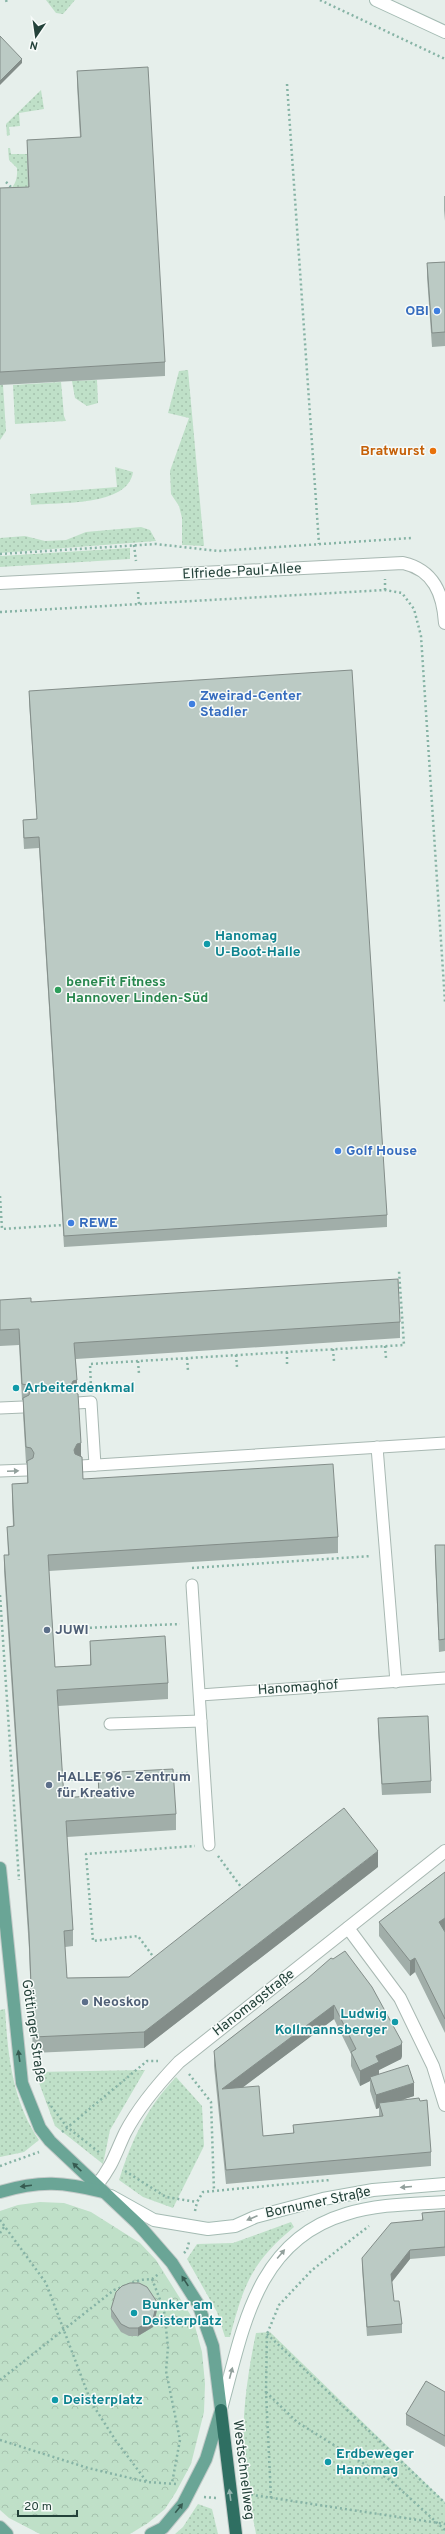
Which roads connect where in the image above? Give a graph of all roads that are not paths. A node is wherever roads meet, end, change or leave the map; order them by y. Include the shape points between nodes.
1 (376, 0) edge
2 (445, 32) edge
3 (0, 583) edge
4 (445, 623) edge
5 (77, 1403) edge
6 (22, 1407) edge
7 (0, 1408) edge
8 (445, 1443) edge
9 (377, 1447) junction
10 (95, 1465) junction
11 (81, 1466) edge
12 (27, 1470) edge
13 (0, 1472) edge
14 (192, 1585) road end
15 (445, 1678) edge
16 (396, 1682) junction
17 (200, 1695) junction
18 (201, 1721) junction
19 (110, 1724) dead end
20 (210, 1845) road end
21 (445, 1851) edge
22 (0, 1868) edge
23 (348, 1928) junction
24 (445, 2105) edge
25 (445, 2184) edge
26 (102, 2189) junction
27 (0, 2192) edge
28 (445, 2202) edge
29 (221, 2410) junction
30 (0, 2527) edge
31 (7, 2534) edge
32 (151, 2534) edge
33 (236, 2534) edge

1 - 2 street
3 - 4 street, Elfriede-Paul-Allee via 403,563 426,572 438,586
5 - 10 lane via 91,1402
6 - 7 lane
8 - 9 lane
9 - 10 lane
9 - 16 lane via 388,1555
10 - 11 lane
13 -> 12 lane
14 - 17 lane
15 - 16 lane, Hanomaghof
16 - 17 lane, Hanomaghof
17 - 18 lane
18 - 19 lane
18 - 20 lane
21 - 23 street, Hanomagstraße
26 -> 22 main road, Göttinger Straße via 50,2141 40,2128 22,2083
23 - 24 street via 400,1998 433,2066
23 - 26 street, Hanomagstraße via 179,2062 151,2090 125,2134
25 -> 26 street, Bornumer Straße via 372,2190 323,2199 255,2217 235,2226 208,2229 154,2220
26 -> 27 main road via 69,2183 21,2186
29 -> 26 main road via 213,2346 198,2304 172,2263 138,2224
29 -> 28 street, Bornumer Straße via 248,2315 258,2291 283,2251 321,2224 346,2214
32 -> 29 main road via 162,2528 191,2491 206,2459
33 -> 29 highway, Westschnellweg
30 - 31 main road

